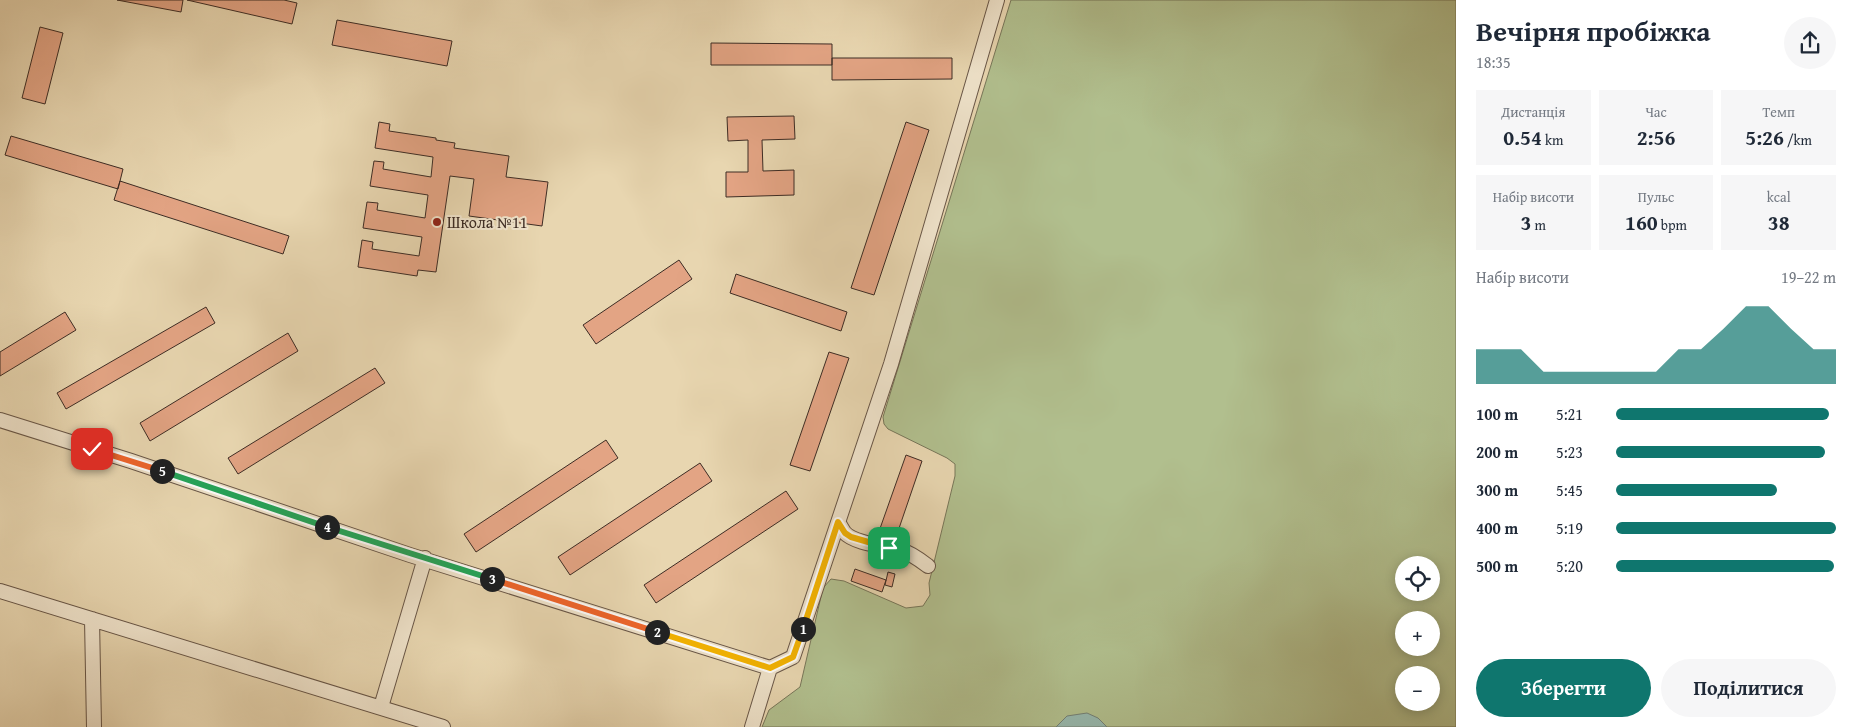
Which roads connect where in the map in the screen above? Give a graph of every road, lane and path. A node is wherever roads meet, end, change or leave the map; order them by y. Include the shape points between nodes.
1 (997, 0) edge
2 (0, 420) edge
3 (838, 522) junction
4 (425, 558) junction
5 (928, 566) dead end
6 (0, 591) edge
7 (92, 619) junction
8 (770, 668) junction
9 (381, 707) junction
10 (94, 727) edge
11 (443, 727) edge
12 (752, 727) edge

1 - 3 street via 891,364
2 - 4 street
3 - 5 street via 851,537 902,551
3 - 8 street via 793,657
4 - 8 street
4 - 9 street
6 - 7 street
7 - 9 street
7 - 10 street
8 - 12 street
9 - 11 street

